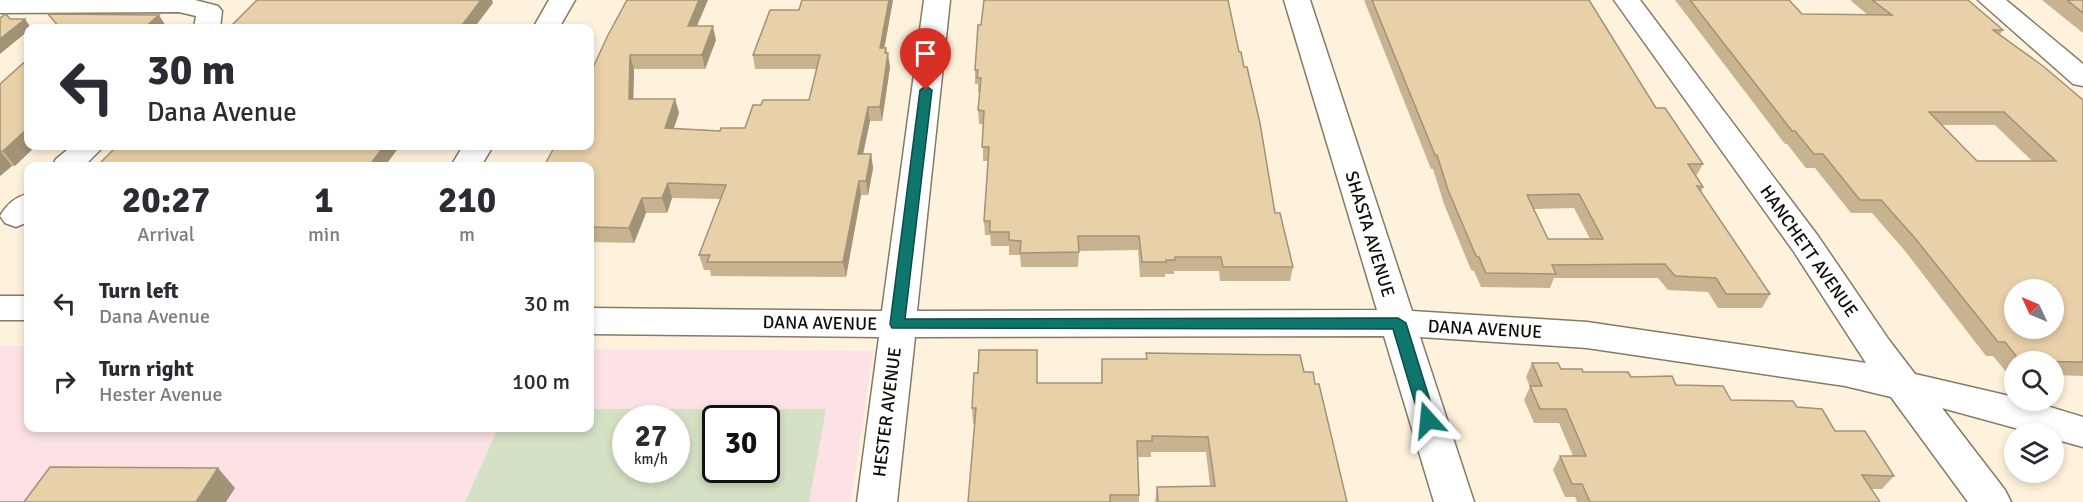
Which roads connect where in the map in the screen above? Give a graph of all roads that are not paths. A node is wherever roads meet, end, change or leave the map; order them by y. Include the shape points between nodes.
1 (562, 0) edge
2 (937, 0) edge
3 (1297, 0) edge
4 (1627, 0) edge
5 (1991, 0) edge
6 (0, 5) edge
7 (207, 24) edge
8 (548, 24) edge
9 (2083, 78) edge
10 (85, 150) edge
11 (71, 162) edge
12 (0, 308) edge
13 (24, 308) edge
14 (594, 321) edge
15 (1398, 323) junction
16 (897, 324) junction
17 (1904, 384) junction
18 (2083, 432) edge
19 (877, 502) edge
20 (1454, 502) edge
21 (1991, 502) edge

1 - 8 street
2 - 16 street, HESTER AVENUE
3 - 15 street, SHASTA AVENUE
4 - 17 street, HANCHETT AVENUE
5 - 9 street
6 - 7 street via 179,4 209,11
10 - 11 street
12 - 13 street
14 - 16 street, DANA AVENUE
15 - 16 street, DANA AVENUE
15 - 17 street, DANA AVENUE via 1587,334
15 - 20 street, SHASTA AVENUE
16 - 19 street, HESTER AVENUE
17 - 18 street, DANA AVENUE
17 - 21 street, HANCHETT AVENUE

